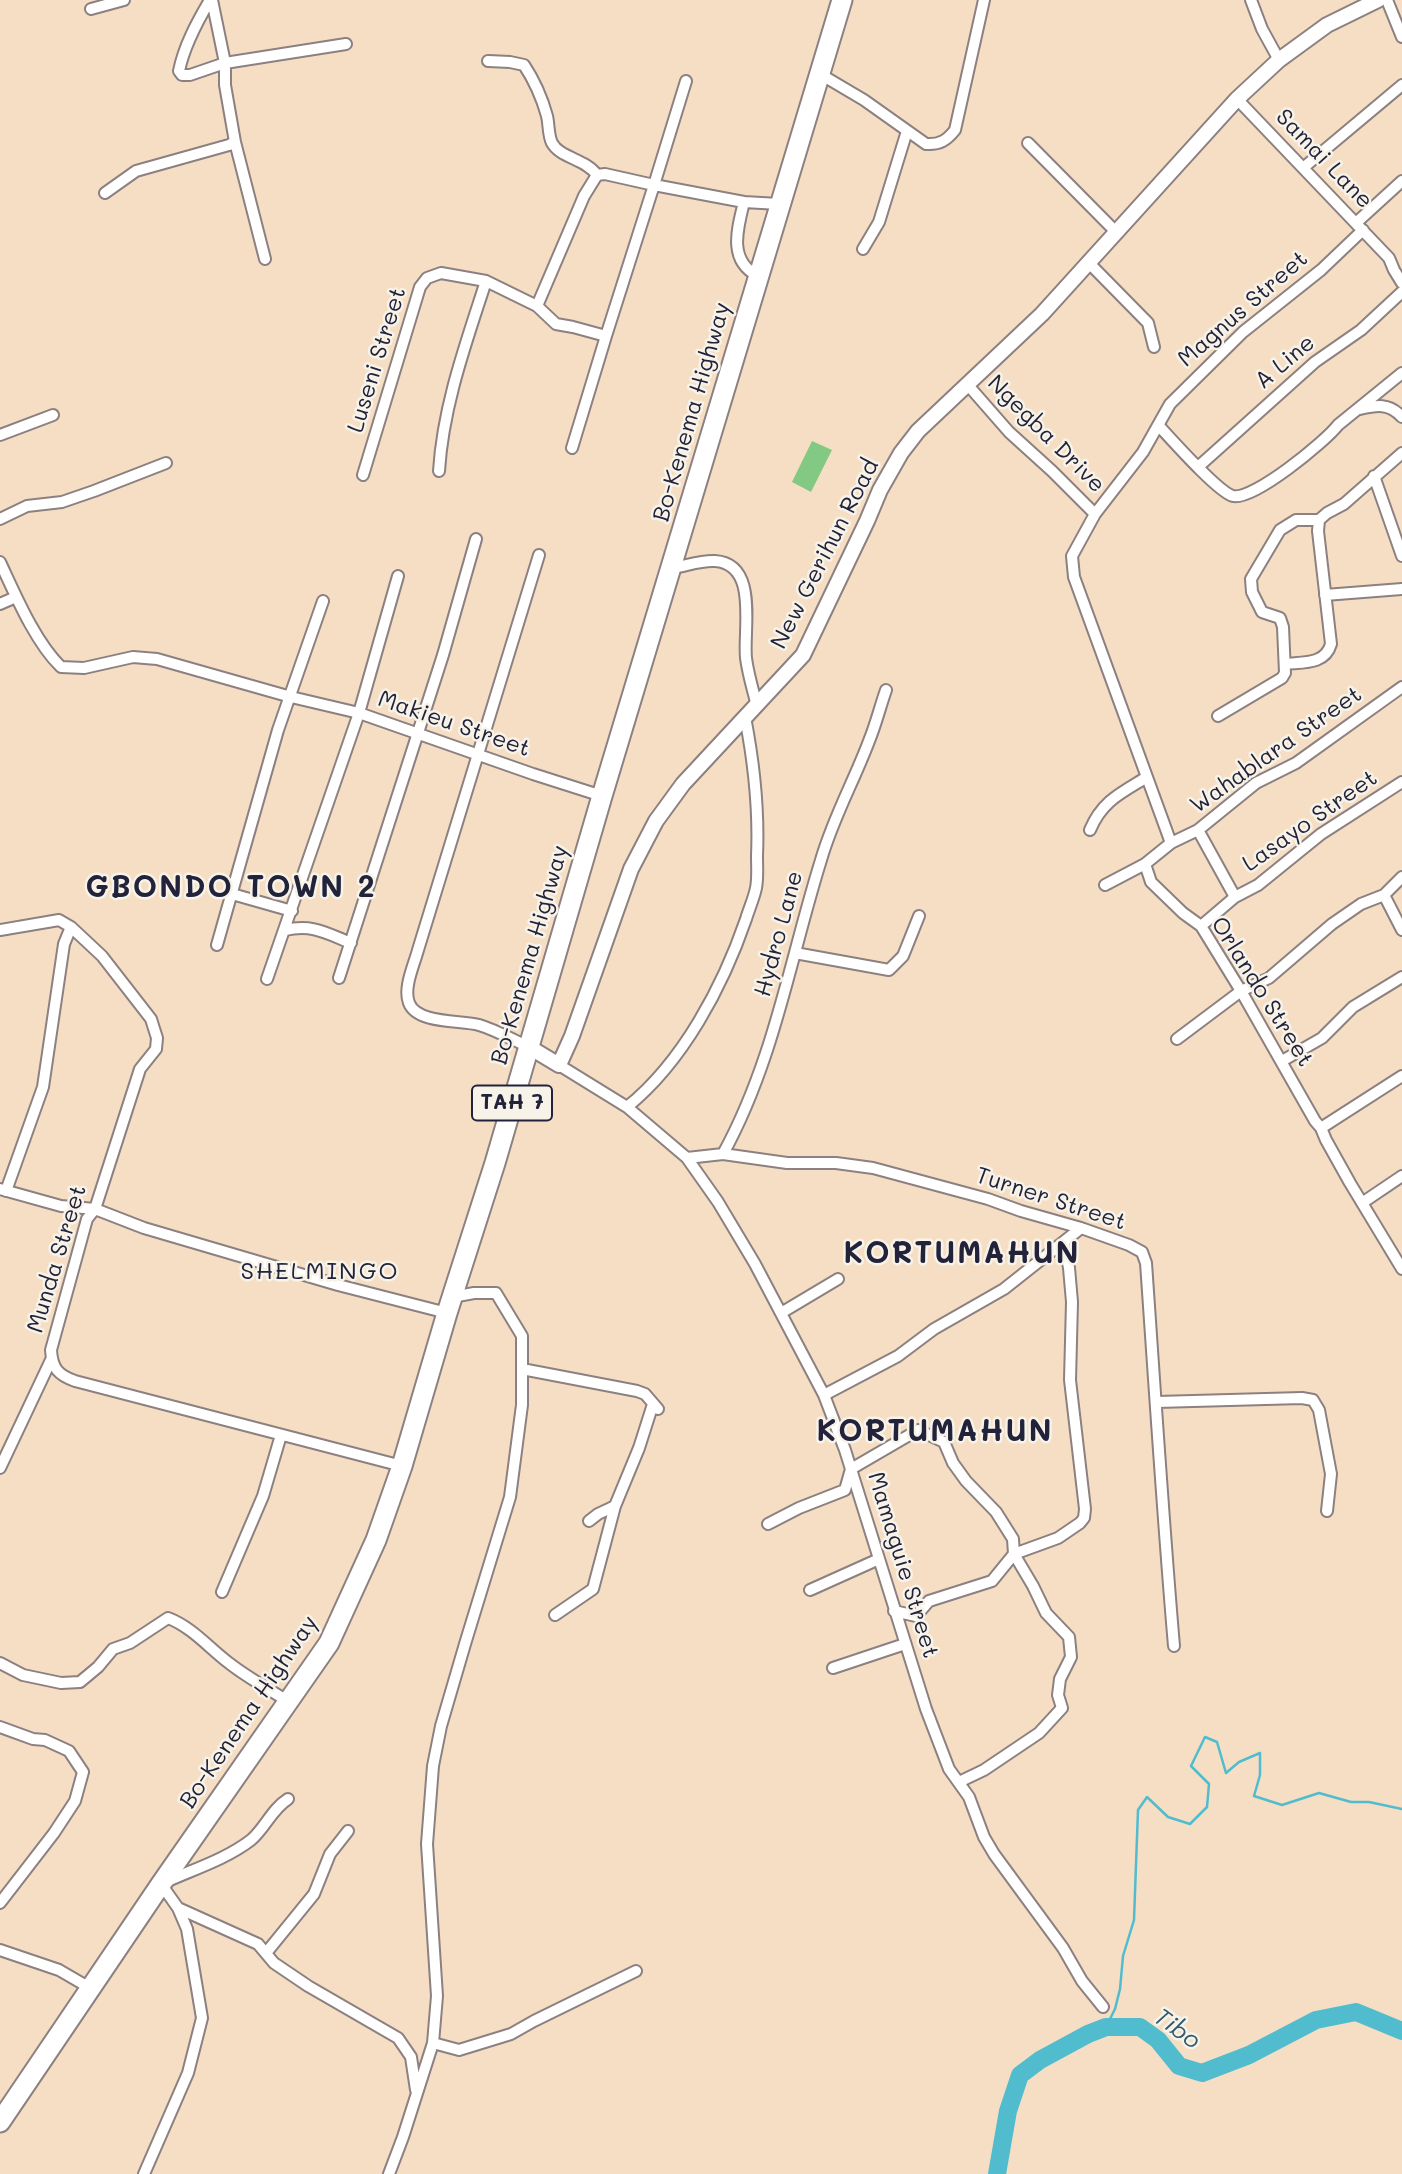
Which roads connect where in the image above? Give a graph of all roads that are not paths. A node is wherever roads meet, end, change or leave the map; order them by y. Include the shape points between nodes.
1 (124, 0) edge
2 (211, 0) edge
3 (842, 0) edge
4 (984, 0) edge
5 (1251, 0) edge
6 (1378, 0) edge
7 (1387, 0) edge
8 (91, 9) dead end
9 (1402, 37) edge
10 (346, 44) dead end
11 (1279, 60) junction
12 (488, 61) dead end
13 (225, 63) junction
14 (820, 74) junction
15 (686, 81) dead end
16 (1402, 85) edge
17 (1237, 99) junction
18 (907, 131) junction
19 (235, 142) junction
20 (1028, 143) dead end
21 (1303, 168) junction
22 (597, 175) junction
23 (1402, 181) edge
24 (654, 185) junction
25 (105, 193) dead end
26 (744, 202) junction
27 (779, 204) junction
28 (1360, 226) junction
29 (1117, 233) junction
30 (863, 249) dead end
31 (264, 258) dead end
32 (1089, 263) junction
33 (758, 276) junction
34 (485, 281) junction
35 (1402, 283) edge
36 (1402, 292) edge
37 (537, 306) junction
38 (606, 337) junction
39 (1154, 347) dead end
40 (1402, 373) edge
41 (967, 384) junction
42 (1354, 411) junction
43 (54, 415) dead end
44 (1402, 417) edge
45 (1159, 426) junction
46 (0, 435) edge
47 (572, 447) dead end
48 (1402, 453) edge
49 (166, 463) dead end
50 (1198, 467) junction
51 (439, 471) dead end
52 (363, 475) dead end
53 (1374, 477) junction
54 (1095, 514) junction
55 (0, 519) edge
56 (1319, 520) junction
57 (476, 540) dead end
58 (539, 555) dead end
59 (1402, 556) edge
60 (0, 562) edge
61 (672, 568) junction
62 (398, 576) dead end
63 (1402, 589) edge
64 (1325, 595) junction
65 (16, 597) junction
66 (323, 601) dead end
67 (0, 604) edge
68 (1286, 664) junction
69 (1402, 687) edge
70 (886, 690) dead end
71 (291, 696) junction
72 (757, 706) junction
73 (359, 713) junction
74 (1218, 716) dead end
75 (745, 717) junction
76 (418, 732) junction
77 (477, 754) junction
78 (1147, 777) junction
79 (1402, 782) edge
80 (602, 796) junction
81 (1090, 830) dead end
82 (1198, 830) junction
83 (1171, 843) junction
84 (1145, 864) junction
85 (1402, 877) edge
86 (1105, 885) dead end
87 (232, 894) junction
88 (1384, 895) junction
89 (1235, 897) junction
90 (292, 911) junction
91 (919, 916) dead end
92 (1201, 926) junction
93 (71, 927) junction
94 (0, 930) edge
95 (285, 930) junction
96 (1402, 930) edge
97 (351, 943) junction
98 (217, 945) dead end
99 (794, 953) junction
100 (1402, 977) edge
101 (339, 978) dead end
102 (267, 979) dead end
103 (1241, 990) junction
104 (1177, 1039) dead end
105 (529, 1047) junction
106 (1282, 1061) junction
107 (559, 1065) junction
108 (1402, 1076) edge
109 (627, 1107) junction
110 (1321, 1128) junction
111 (723, 1154) junction
112 (687, 1158) junction
113 (1402, 1176) edge
114 (3, 1190) edge
115 (1362, 1203) junction
116 (95, 1209) junction
117 (1081, 1228) junction
118 (1064, 1243) junction
119 (1401, 1268) edge
120 (838, 1279) dead end
121 (449, 1305) junction
122 (781, 1314) junction
123 (51, 1360) junction
124 (522, 1369) junction
125 (824, 1395) junction
126 (1157, 1402) junction
127 (281, 1435) junction
128 (401, 1466) junction
129 (0, 1468) edge
130 (850, 1469) junction
131 (615, 1506) junction
132 (1327, 1511) dead end
133 (589, 1521) dead end
134 (768, 1524) dead end
135 (1014, 1554) junction
136 (879, 1559) junction
137 (810, 1590) dead end
138 (222, 1592) dead end
139 (894, 1611) junction
140 (555, 1615) dead end
141 (905, 1644) junction
142 (1174, 1646) dead end
143 (0, 1663) edge
144 (833, 1668) dead end
145 (289, 1702) junction
146 (0, 1727) edge
147 (959, 1782) junction
148 (288, 1798) dead end
149 (348, 1831) dead end
150 (161, 1884) junction
151 (0, 1903) edge
152 (178, 1908) junction
153 (0, 1950) edge
154 (266, 1953) junction
155 (636, 1971) dead end
156 (90, 1988) junction
157 (1103, 2007) dead end
158 (433, 2043) junction
159 (416, 2096) junction
160 (0, 2122) edge
161 (144, 2174) edge
162 (389, 2174) edge

1 - 8 street
2 - 13 street
2 - 13 street via 179,71 190,75
3 - 14 highway, Bo-Kenema Highway / TAH 7
4 - 18 street via 955,130 935,145
5 - 11 street
6 - 11 street, New Gerihun Road via 1327,25
7 - 9 street
10 - 13 street
11 - 17 street, New Gerihun Road
12 - 22 street via 524,65 546,114 552,142
13 - 19 street
14 - 18 street
14 - 27 highway, Bo-Kenema Highway / TAH 7
15 - 24 street
16 - 21 street
17 - 21 street, Samai Lane
17 - 29 street, New Gerihun Road
18 - 30 street via 879,222
19 - 25 street via 136,171
19 - 31 street
20 - 29 street
21 - 28 street, Samai Lane
22 - 24 street
22 - 37 street
23 - 28 street, Magnus Street
24 - 26 street
24 - 38 street
26 - 27 street
26 - 33 street via 737,251 744,265
27 - 33 highway, Bo-Kenema Highway / TAH 7
28 - 35 street, Samai Lane via 1389,258
28 - 45 street, Magnus Street via 1321,271 1244,332 1185,387
29 - 32 street, New Gerihun Road
32 - 39 street via 1147,323
32 - 41 street, New Gerihun Road
33 - 61 highway, Bo-Kenema Highway / TAH 7
34 - 37 street, Luseni Street
34 - 51 street via 451,397
34 - 52 street, Luseni Street via 441,273 427,278 420,288
36 - 50 street, A Line via 1315,362
37 - 38 street, Luseni Street via 556,324
38 - 47 street
40 - 42 street
41 - 54 street, Ngegba Drive via 1009,432
41 - 72 street, New Gerihun Road via 901,453 803,655
42 - 44 street via 1387,406
42 - 50 street via 1331,435 1247,495 1230,495
43 - 46 street
45 - 50 street
45 - 54 street, Magnus Street
48 - 53 street
49 - 55 street via 62,502 27,506
53 - 56 street
53 - 59 street
54 - 78 street via 1072,556 1074,577
56 - 64 street
56 - 68 street via 1296,520 1280,530 1251,579 1262,612 1280,618
57 - 76 street
58 - 77 street
60 - 65 street
61 - 72 street via 716,561 733,567 742,578 746,660
61 - 80 highway, Bo-Kenema Highway / TAH 7
62 - 73 street
63 - 64 street
64 - 68 street via 1328,653 1320,660
65 - 67 street
65 - 71 street, Makieu Street via 61,667 85,668 133,657 157,659
66 - 71 street
68 - 74 street via 1282,678
69 - 82 street, Wahablara Street via 1296,763 1256,783
70 - 99 street, Hydro Lane via 870,740 827,837
71 - 73 street, Makieu Street
71 - 87 street
72 - 75 street, New Gerihun Road
73 - 76 street, Makieu Street
73 - 90 street
75 - 107 street, New Gerihun Road via 683,784 656,821 631,869
75 - 109 street via 759,821 756,889 723,977 680,1052
76 - 77 street, Makieu Street
76 - 97 street
77 - 80 street, Makieu Street
77 - 105 street via 418,950 407,992 409,1004 415,1013 477,1025
78 - 81 street via 1111,799
78 - 83 street
79 - 89 street, Lasayo Street
80 - 105 highway, Bo-Kenema Highway / TAH 7
82 - 83 street, Wahablara Street
82 - 89 street, Lasayo Street
83 - 84 street
84 - 86 street
84 - 92 street, Orlando Street via 1152,882
85 - 88 street
87 - 90 street
87 - 98 street
88 - 96 street
88 - 103 street via 1332,924 1269,978
89 - 92 street
90 - 95 street
91 - 99 street via 902,956 889,970
92 - 103 street, Orlando Street
93 - 94 street via 59,920
93 - 114 street via 64,944 43,1087
93 - 116 street, Munda Street via 102,956 135,998 151,1019 157,1038 156,1049 140,1069
95 - 97 street via 301,926
95 - 102 street
97 - 101 street
99 - 111 street, Hydro Lane via 742,1120
100 - 106 street via 1353,1007 1322,1038
103 - 104 street
103 - 106 street, Orlando Street
105 - 107 street
105 - 121 highway, Bo-Kenema Highway / TAH 7
106 - 110 street, Orlando Street
107 - 109 street, Mamaguie Street
108 - 110 street
109 - 112 street, Mamaguie Street
110 - 115 street, Orlando Street
111 - 112 street
111 - 117 street, Turner Street via 873,1168
112 - 122 street, Mamaguie Street via 718,1202
113 - 115 street
114 - 116 street via 61,1206
115 - 119 street, Orlando Street
116 - 121 street via 144,1228 338,1285
116 - 123 street, Munda Street via 87,1219 71,1273
117 - 118 street
117 - 126 street, Turner Street via 1142,1252
118 - 125 street via 1004,1289 934,1329 898,1356
118 - 135 street via 1072,1302 1070,1380 1084,1518 1058,1538
120 - 122 street
121 - 124 street via 474,1293 496,1293 522,1336
121 - 128 highway, Bo-Kenema Highway / TAH 7
122 - 125 street, Mamaguie Street
123 - 127 street, Munda Street via 62,1377
123 - 129 street
124 - 131 street via 637,1391 655,1406
124 - 158 street via 510,1497 433,1766 427,1844 437,1996
125 - 130 street, Mamaguie Street
126 - 132 street via 1313,1400 1331,1474
126 - 142 street, Turner Street
127 - 128 street, Munda Street
127 - 138 street via 263,1496
128 - 145 highway, Bo-Kenema Highway / TAH 7 via 376,1540 329,1643
130 - 134 street via 845,1490
130 - 135 street via 918,1430 944,1442 953,1463 1013,1539
130 - 136 street, Mamaguie Street
131 - 133 street
131 - 140 street via 593,1590
135 - 139 street via 992,1581 929,1601 916,1616
135 - 147 street via 1046,1613 1069,1637 1071,1657 1058,1695 1062,1708 1039,1733
136 - 137 street
136 - 139 street, Mamaguie Street
139 - 141 street, Mamaguie Street
141 - 144 street
141 - 147 street, Mamaguie Street via 930,1722
143 - 145 street via 23,1675 80,1682 113,1648 131,1643 168,1618
145 - 150 highway, Bo-Kenema Highway / TAH 7
146 - 151 street via 69,1751 83,1772 75,1801
147 - 157 street, Mamaguie Street via 994,1854
148 - 150 street via 252,1839 220,1859
149 - 154 street via 330,1854 314,1894
150 - 152 street
150 - 156 highway, Bo-Kenema Highway / TAH 7
152 - 154 street via 258,1944
152 - 161 street via 187,1929 202,2018 188,2073
153 - 156 street via 59,1970
154 - 159 street via 308,1986 398,2038 411,2057
155 - 158 street via 511,2034 459,2050
156 - 160 highway, Bo-Kenema Highway / TAH 7
158 - 159 street
159 - 162 street

